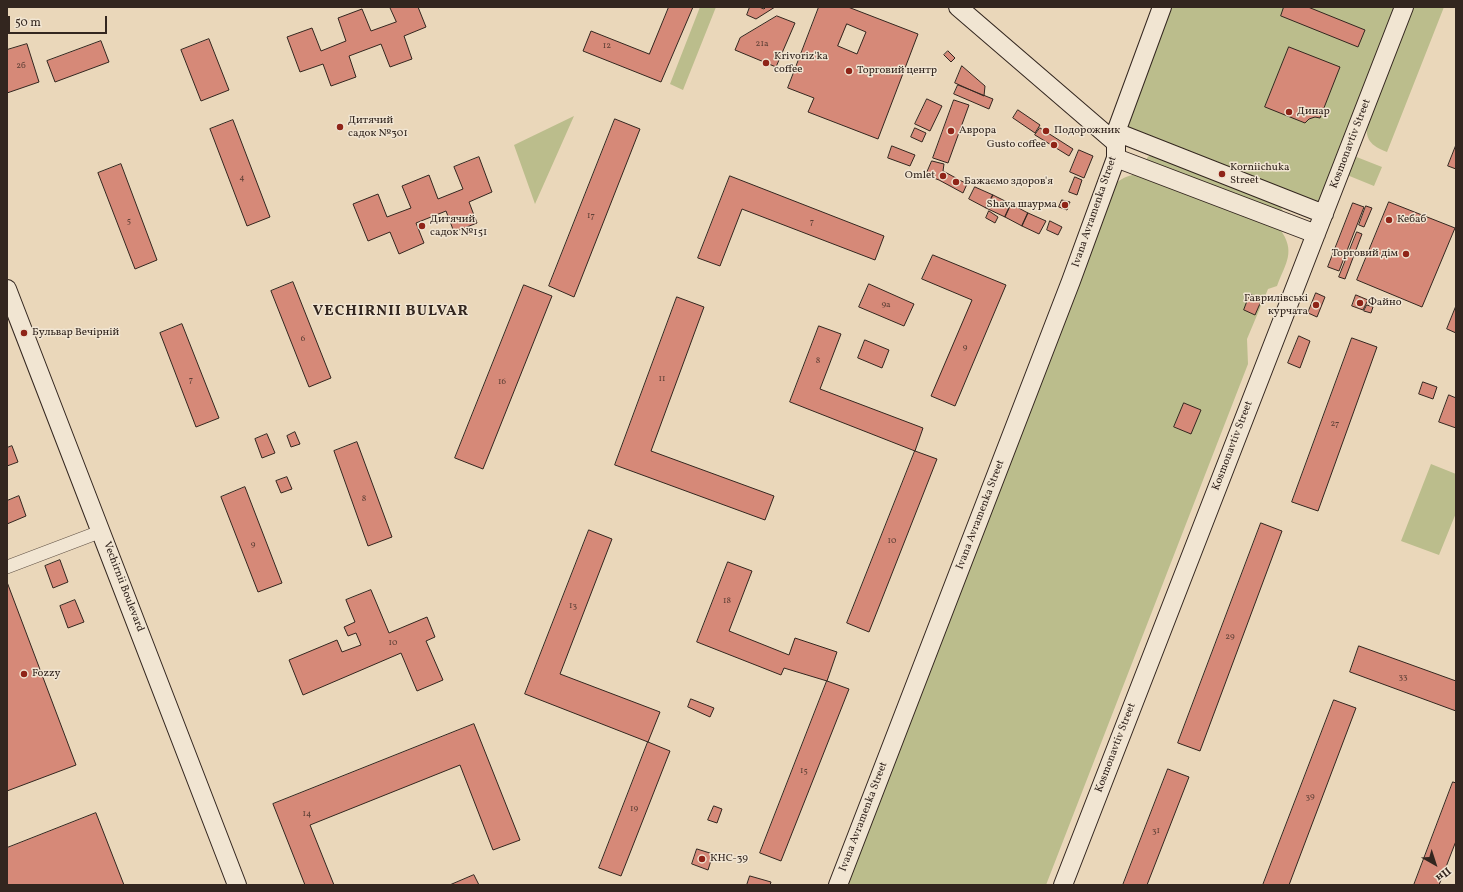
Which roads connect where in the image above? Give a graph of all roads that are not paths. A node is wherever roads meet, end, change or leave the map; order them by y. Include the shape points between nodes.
1 (958, 7) edge
2 (1162, 7) edge
3 (1404, 7) edge
4 (1116, 144) junction
5 (1324, 214) junction
6 (1316, 234) junction
7 (7, 289) edge
8 (102, 531) junction
9 (7, 567) edge
10 (237, 885) edge
11 (838, 885) edge
12 (1063, 885) edge

1 - 4 street, Ivana Avramenka Street
2 - 4 street, Ivana Avramenka Street
3 - 5 street, Kosmonavtiv Street
4 - 5 street
4 - 6 street
4 - 11 street, Ivana Avramenka Street via 1071,282
5 - 6 street, Kosmonavtiv Street
6 - 12 street, Kosmonavtiv Street
7 - 8 street, Vechirnii Boulevard
8 - 9 street
8 - 10 street, Vechirnii Boulevard

